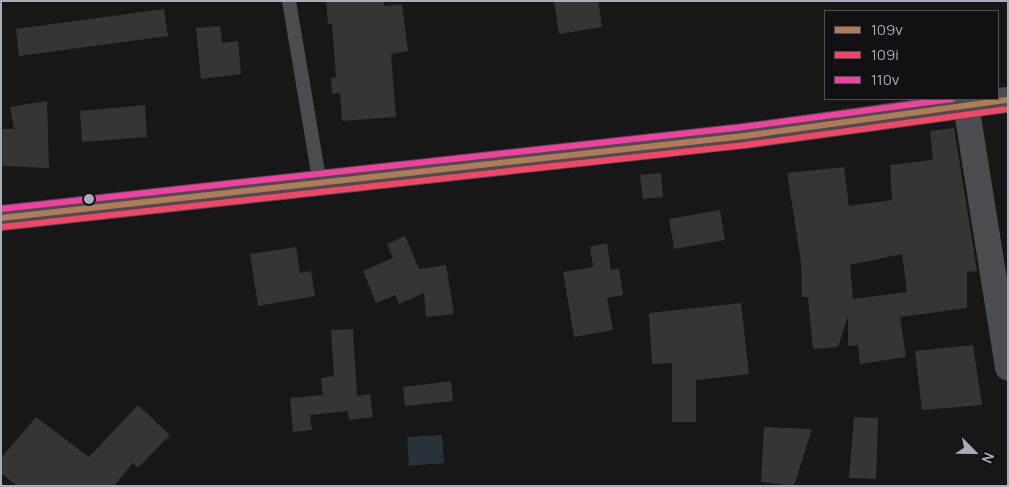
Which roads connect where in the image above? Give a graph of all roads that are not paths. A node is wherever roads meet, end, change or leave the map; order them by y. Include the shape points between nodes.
1 (289, 1) edge
2 (1008, 100) edge
3 (966, 105) junction
4 (320, 185) junction
5 (1, 218) edge
6 (1008, 368) edge

1 - 4 lane
2 - 3 street
3 - 4 street via 744,136
3 - 6 street
4 - 5 street

